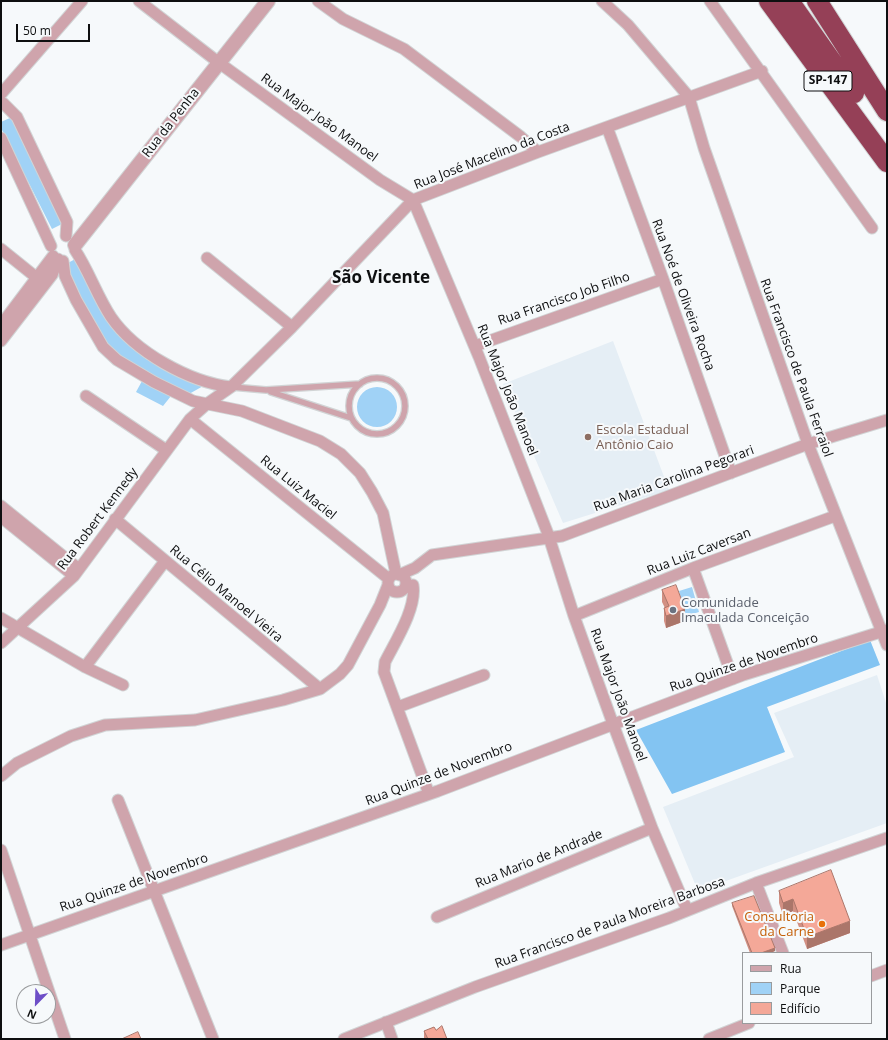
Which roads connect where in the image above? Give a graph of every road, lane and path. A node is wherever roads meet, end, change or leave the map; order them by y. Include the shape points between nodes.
1 (82, 1) edge
2 (139, 1) edge
3 (259, 1) edge
4 (268, 1) edge
5 (318, 1) edge
6 (602, 1) edge
7 (710, 1) edge
8 (769, 1) edge
9 (789, 1) edge
10 (817, 1) edge
11 (215, 60) junction
12 (762, 71) junction
13 (689, 97) junction
14 (1, 101) edge
15 (887, 111) edge
16 (607, 127) junction
17 (1, 138) edge
18 (887, 138) edge
19 (538, 152) junction
20 (887, 162) edge
21 (413, 200) junction
22 (872, 228) dead end
23 (71, 242) junction
24 (1, 249) edge
25 (56, 256) junction
26 (207, 258) dead end
27 (37, 278) junction
28 (663, 279) junction
29 (1, 325) edge
30 (292, 327) junction
31 (1, 341) edge
32 (474, 346) junction
33 (360, 384) junction
34 (231, 387) junction
35 (266, 390) junction
36 (86, 396) dead end
37 (208, 403) junction
38 (351, 418) junction
39 (190, 419) junction
40 (887, 420) edge
41 (808, 444) junction
42 (166, 450) junction
43 (731, 473) junction
44 (1, 506) edge
45 (835, 516) junction
46 (1, 517) edge
47 (115, 519) junction
48 (550, 539) junction
49 (165, 561) junction
50 (415, 568) junction
51 (693, 568) junction
52 (77, 572) junction
53 (393, 578) junction
54 (404, 590) junction
55 (380, 605) junction
56 (574, 616) junction
57 (1, 618) edge
58 (19, 628) junction
59 (884, 631) edge
60 (1, 643) edge
61 (887, 645) edge
62 (85, 667) junction
63 (484, 675) dead end
64 (733, 679) junction
65 (123, 685) dead end
66 (320, 689) junction
67 (398, 707) junction
68 (613, 724) junction
69 (1, 776) edge
70 (429, 794) junction
71 (118, 800) dead end
72 (652, 828) junction
73 (887, 838) edge
74 (1, 850) edge
75 (756, 884) junction
76 (154, 892) junction
77 (687, 910) junction
78 (436, 917) dead end
79 (30, 935) junction
80 (1, 945) edge
81 (783, 952) edge
82 (887, 970) edge
83 (872, 976) edge
84 (386, 1022) junction
85 (746, 1024) edge
86 (65, 1039) edge
87 (213, 1039) edge
88 (344, 1039) edge
89 (392, 1039) edge
90 (709, 1039) edge

1 - 14 street
2 - 11 street, Rua Major João Manoel
3 - 11 street, Rua da Penha
4 - 11 street, Rua da Penha
5 - 19 street via 343,19 404,49
6 - 13 street via 628,26
7 - 12 street
8 - 20 highway, SP-147
9 - 18 highway, SP-147
10 - 15 highway
11 - 21 street, Rua Major João Manoel via 380,180
11 - 23 street, Rua da Penha
12 - 13 street, Rua José Macelino da Costa
12 - 22 street
13 - 16 street, Rua José Macelino da Costa
13 - 41 street, Rua Francisco de Paula Ferraiol
14 - 23 street via 17,117 67,222
16 - 19 street, Rua José Macelino da Costa
16 - 28 street, Rua Noé de Oliveira Rocha
17 - 25 street
19 - 21 street, Rua José Macelino da Costa
21 - 30 street, Rua José Macelino da Costa
21 - 32 street, Rua Major João Manoel
23 - 25 street via 72,257
23 - 25 street via 56,238
23 - 34 street via 111,317 136,342 154,357 174,368 216,385
24 - 27 street
25 - 27 street
25 - 31 street via 52,275
25 - 37 street via 76,300 103,347 112,356 136,372 193,401
26 - 30 street
27 - 29 street
28 - 32 street, Rua Francisco Job Filho
28 - 43 street, Rua Noé de Oliveira Rocha
30 - 34 street, Rua José Macelino da Costa
32 - 48 street, Rua Major João Manoel
33 - 35 lane
33 - 38 lane via 349,399
33 - 38 lane via 368,379 387,379 402,391 406,409 399,426 382,434 364,432
34 - 35 lane
34 - 37 street, Rua José Macelino da Costa
35 - 38 lane
36 - 42 street
37 - 39 street, Rua Robert Kennedy
37 - 53 street via 242,411 320,441 341,454 360,473 383,513
39 - 42 street, Rua Robert Kennedy
39 - 53 street, Rua Luiz Maciel
40 - 41 street, Rua Maria Carolina Pegorari
41 - 43 street, Rua Maria Carolina Pegorari
41 - 45 street, Rua Francisco de Paula Ferraiol
42 - 47 street, Rua Robert Kennedy
43 - 48 street, Rua Maria Carolina Pegorari
44 - 52 street
45 - 51 street, Rua Luiz Caversan
45 - 59 street, Rua Francisco de Paula Ferraiol
46 - 52 street
47 - 49 street, Rua Célio Manoel Vieira
47 - 52 street, Rua Robert Kennedy
48 - 50 street, Rua Maria Carolina Pegorari via 432,555
48 - 56 street, Rua Major João Manoel
49 - 62 street
49 - 66 street, Rua Célio Manoel Vieira
50 - 53 street, Rua Maria Carolina Pegorari
50 - 54 street
51 - 56 street, Rua Luiz Caversan
51 - 64 street
52 - 58 street, Rua Robert Kennedy
53 - 54 street via 405,580
53 - 54 street, Rua Luiz Maciel via 393,592
53 - 55 street
54 - 55 street
54 - 67 street via 410,608 385,662 384,672
55 - 66 street via 348,665
56 - 68 street, Rua Major João Manoel
57 - 58 street
58 - 60 street, Rua Robert Kennedy
58 - 62 street
59 - 61 street, Rua Francisco de Paula Ferraiol
59 - 64 street, Rua Quinze de Novembro
62 - 65 street
63 - 67 street
64 - 68 street, Rua Quinze de Novembro
66 - 69 street via 195,720 105,725 71,736 17,763
67 - 70 street
68 - 70 street, Rua Quinze de Novembro
68 - 72 street, Rua Major João Manoel
70 - 76 street, Rua Quinze de Novembro
71 - 76 street
72 - 77 street, Rua Major João Manoel
72 - 78 street, Rua Mario de Andrade
73 - 75 street, Rua Francisco de Paula Moreira Barbosa
74 - 79 street
75 - 77 street, Rua Francisco de Paula Moreira Barbosa
75 - 81 street
76 - 79 street, Rua Quinze de Novembro
76 - 87 street
77 - 84 street, Rua Francisco de Paula Moreira Barbosa
79 - 80 street, Rua Quinze de Novembro
79 - 86 street
82 - 83 street
84 - 88 street, Rua Francisco de Paula Moreira Barbosa
84 - 89 street
85 - 90 street

